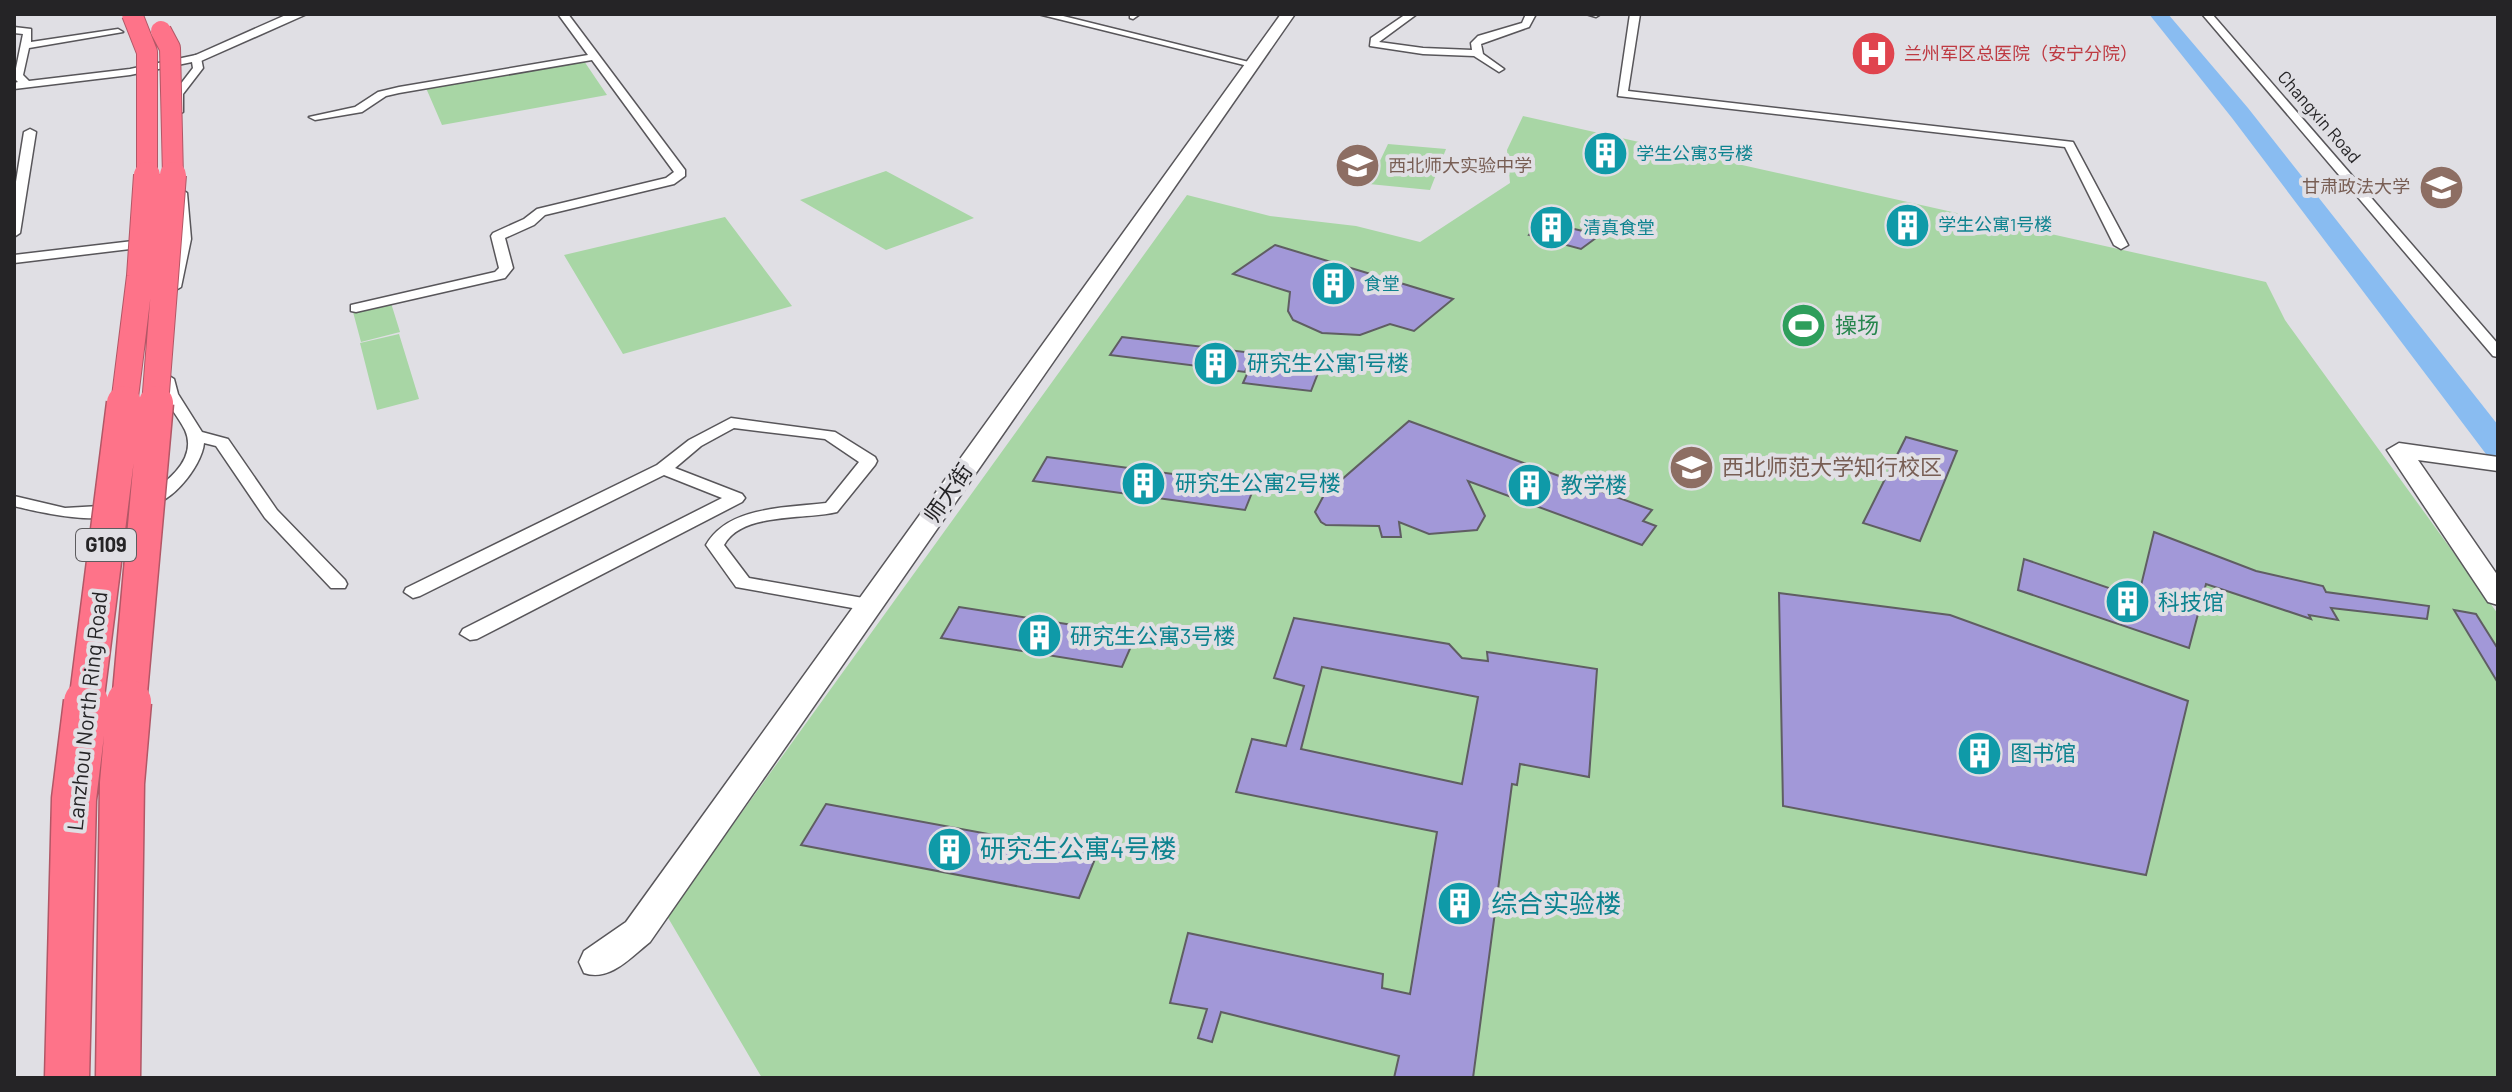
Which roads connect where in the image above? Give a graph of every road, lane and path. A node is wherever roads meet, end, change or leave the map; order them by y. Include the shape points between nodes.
1 (153, 14) edge
2 (300, 14) edge
3 (563, 14) edge
4 (1043, 14) edge
5 (1288, 14) edge
6 (1412, 14) edge
7 (1531, 14) edge
8 (1635, 14) edge
9 (2207, 14) edge
10 (125, 23) edge
11 (14, 30) edge
12 (24, 46) junction
13 (1476, 53) junction
14 (592, 57) junction
15 (196, 58) junction
16 (1252, 64) junction
17 (1499, 69) dead end
18 (20, 85) edge
19 (315, 117) dead end
20 (30, 132) dead end
21 (18, 176) edge
22 (14, 233) edge
23 (184, 239) junction
24 (2121, 245) dead end
25 (14, 259) edge
26 (356, 308) dead end
27 (2498, 353) edge
28 (196, 436) junction
29 (2498, 464) edge
30 (663, 469) junction
31 (14, 501) edge
32 (338, 584) dead end
33 (413, 592) dead end
34 (2498, 596) edge
35 (869, 605) junction
36 (470, 634) dead end
37 (597, 962) dead end
38 (67, 1078) edge
39 (118, 1078) edge

1 - 39 highway, Lanzhou North Ring Road / G109, bridge via 170,48 173,181 122,783
2 - 15 street
3 - 14 street
4 - 16 street
5 - 16 street, 师大街
6 - 13 street via 1374,44
7 - 13 street via 1526,25 1481,38
8 - 24 street via 1622,94 2069,144
9 - 27 street, Changxin Road
10 - 12 street
10 - 38 highway, Lanzhou North Ring Road / G109, bridge via 147,52 147,188 74,799
11 - 12 street via 28,31
12 - 18 street
13 - 17 street
14 - 19 street via 399,90 358,110
14 - 26 street via 681,173 670,181 541,212 498,236 506,268 500,275
15 - 18 street
15 - 23 street via 198,68 178,94 176,122
16 - 35 street, 师大街
20 - 21 street
21 - 22 street
23 - 25 street
23 - 28 street via 162,343 167,393
28 - 31 street via 182,476 162,495 134,507 65,513
28 - 32 street via 222,442 271,514
29 - 34 street via 2399,450
30 - 33 street
30 - 35 street via 731,423 829,435 869,461 831,508 737,523 721,533 715,545 743,583
30 - 36 street via 736,498
35 - 37 street, 师大街 via 638,932

